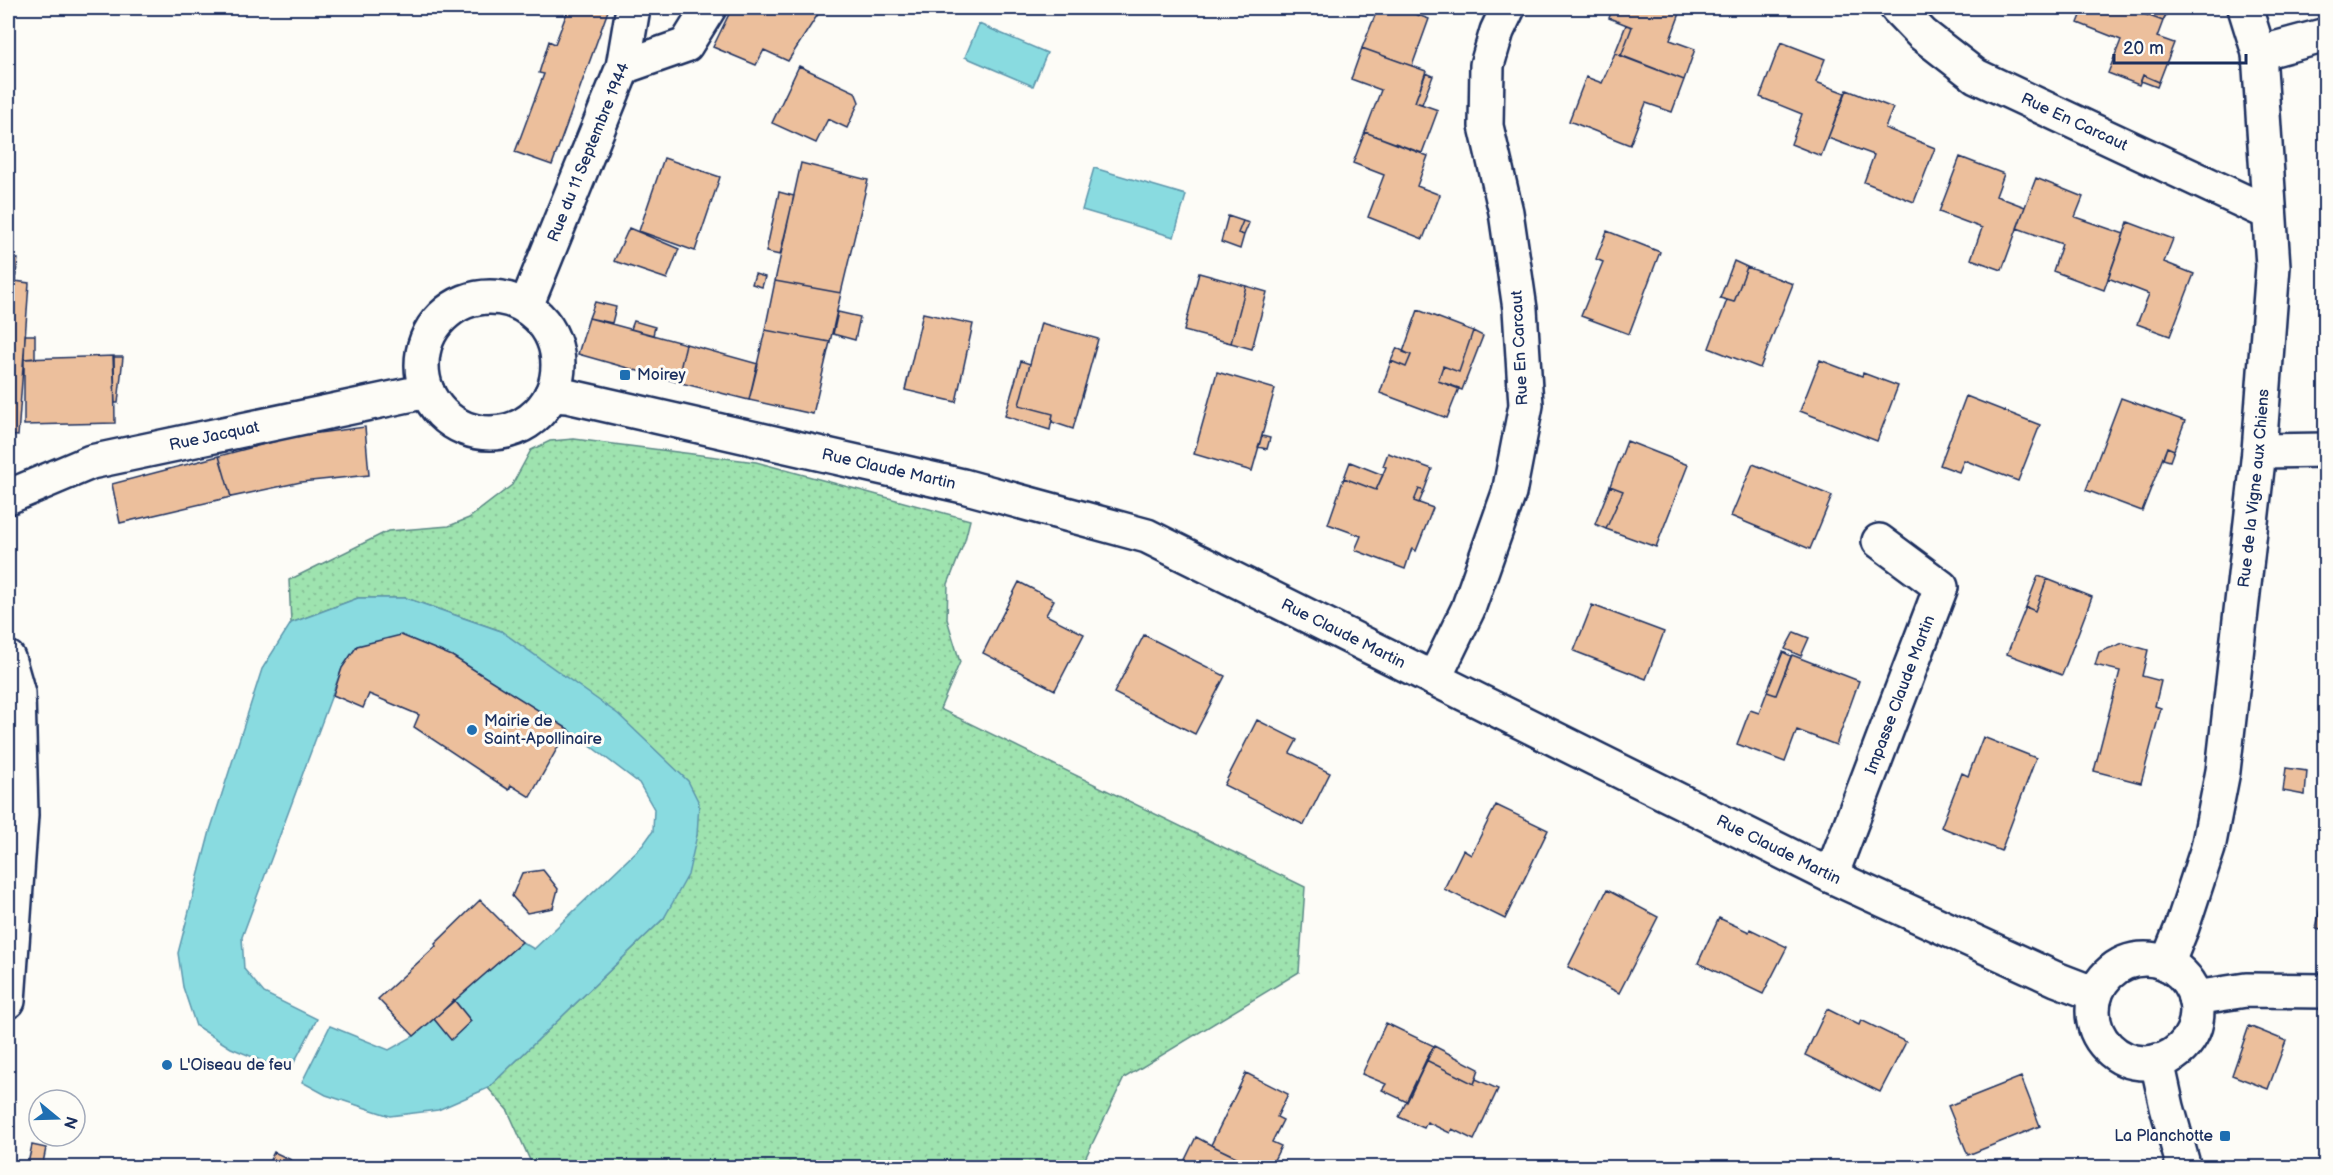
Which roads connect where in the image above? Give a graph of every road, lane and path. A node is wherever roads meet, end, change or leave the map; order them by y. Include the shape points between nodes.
1 (633, 8) edge
2 (709, 8) edge
3 (1508, 8) edge
4 (1897, 8) edge
5 (2245, 8) edge
6 (2325, 35) edge
7 (2259, 53) junction
8 (623, 68) junction
9 (2269, 213) junction
10 (526, 306) junction
11 (427, 391) junction
12 (551, 395) junction
13 (2325, 450) edge
14 (2259, 452) junction
15 (8, 497) edge
16 (1879, 541) dead end
17 (8, 658) edge
18 (1434, 679) junction
19 (1831, 876) junction
20 (2167, 964) junction
21 (2325, 991) edge
22 (2095, 994) junction
23 (2195, 998) junction
24 (8, 1001) edge
25 (2157, 1061) junction
26 (2184, 1167) edge

1 - 8 street
2 - 8 street, Rue du 11 Septembre 1944 via 686,45
3 - 18 street, Rue En Carcaut via 1487,65 1486,126 1506,212 1520,309 1526,405 1509,493 1468,609
4 - 9 street, Rue En Carcaut via 1922,34 1976,76
5 - 7 street, Rue de la Vigne aux Chiens
6 - 7 street
7 - 9 street, Rue de la Vigne aux Chiens
8 - 10 street, Rue du 11 Septembre 1944
9 - 14 street, Rue de la Vigne aux Chiens via 2272,266
10 - 11 street via 506,298 485,297 464,302 446,313 432,329 424,349 422,370
10 - 12 street via 552,336 558,356
11 - 12 street via 438,409 454,423 473,431 495,433 528,422
11 - 15 street, Rue Jacquat via 91,462
12 - 18 street, Rue Claude Martin via 963,486 1147,536
13 - 14 street
14 - 20 street, Rue de la Vigne aux Chiens via 2223,771 2208,848
16 - 19 street, Impasse Claude Martin via 1941,587
17 - 24 street via 18,693 21,815
18 - 19 street, Rue Claude Martin
19 - 22 street, Rue Claude Martin
20 - 22 street via 2151,959 2133,960 2104,978
20 - 23 street via 2190,984
21 - 23 street via 2246,990
22 - 25 street via 2092,1009 2101,1040 2126,1060
23 - 25 street via 2193,1030 2185,1044
25 - 26 street

